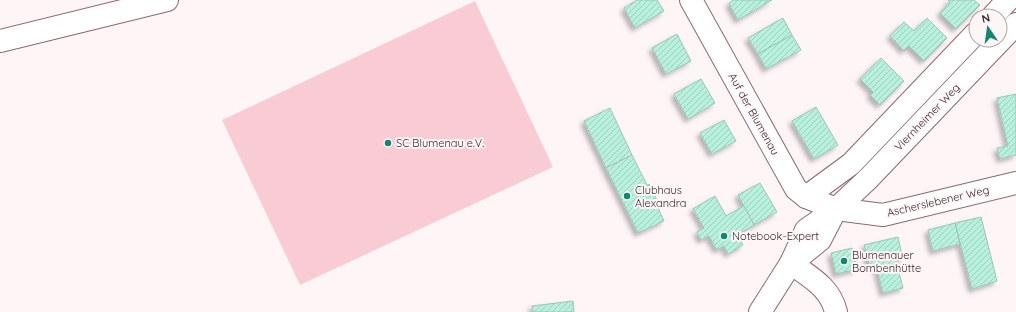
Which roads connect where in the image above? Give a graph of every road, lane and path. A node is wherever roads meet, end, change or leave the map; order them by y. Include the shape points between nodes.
1 (167, 0) edge
2 (691, 0) edge
3 (1008, 0) edge
4 (1000, 8) edge
5 (1016, 24) edge
6 (0, 41) edge
7 (968, 41) edge
8 (1016, 183) edge
9 (806, 197) junction
10 (836, 209) junction
11 (791, 263) junction
12 (760, 312) edge
13 (836, 312) edge

1 - 6 street
2 - 9 street, Auf der Blumenau via 796,189
3 - 4 street
5 - 10 street, Viernheimer Weg via 868,179
7 - 9 street, Viernheimer Weg via 851,164
8 - 10 street, Ascherslebener Weg via 883,215
9 - 10 street, Auf der Blumenau
10 - 11 street, Viernheimer Weg via 806,230
11 - 12 street, Viernheimer Weg
11 - 13 street via 830,294

